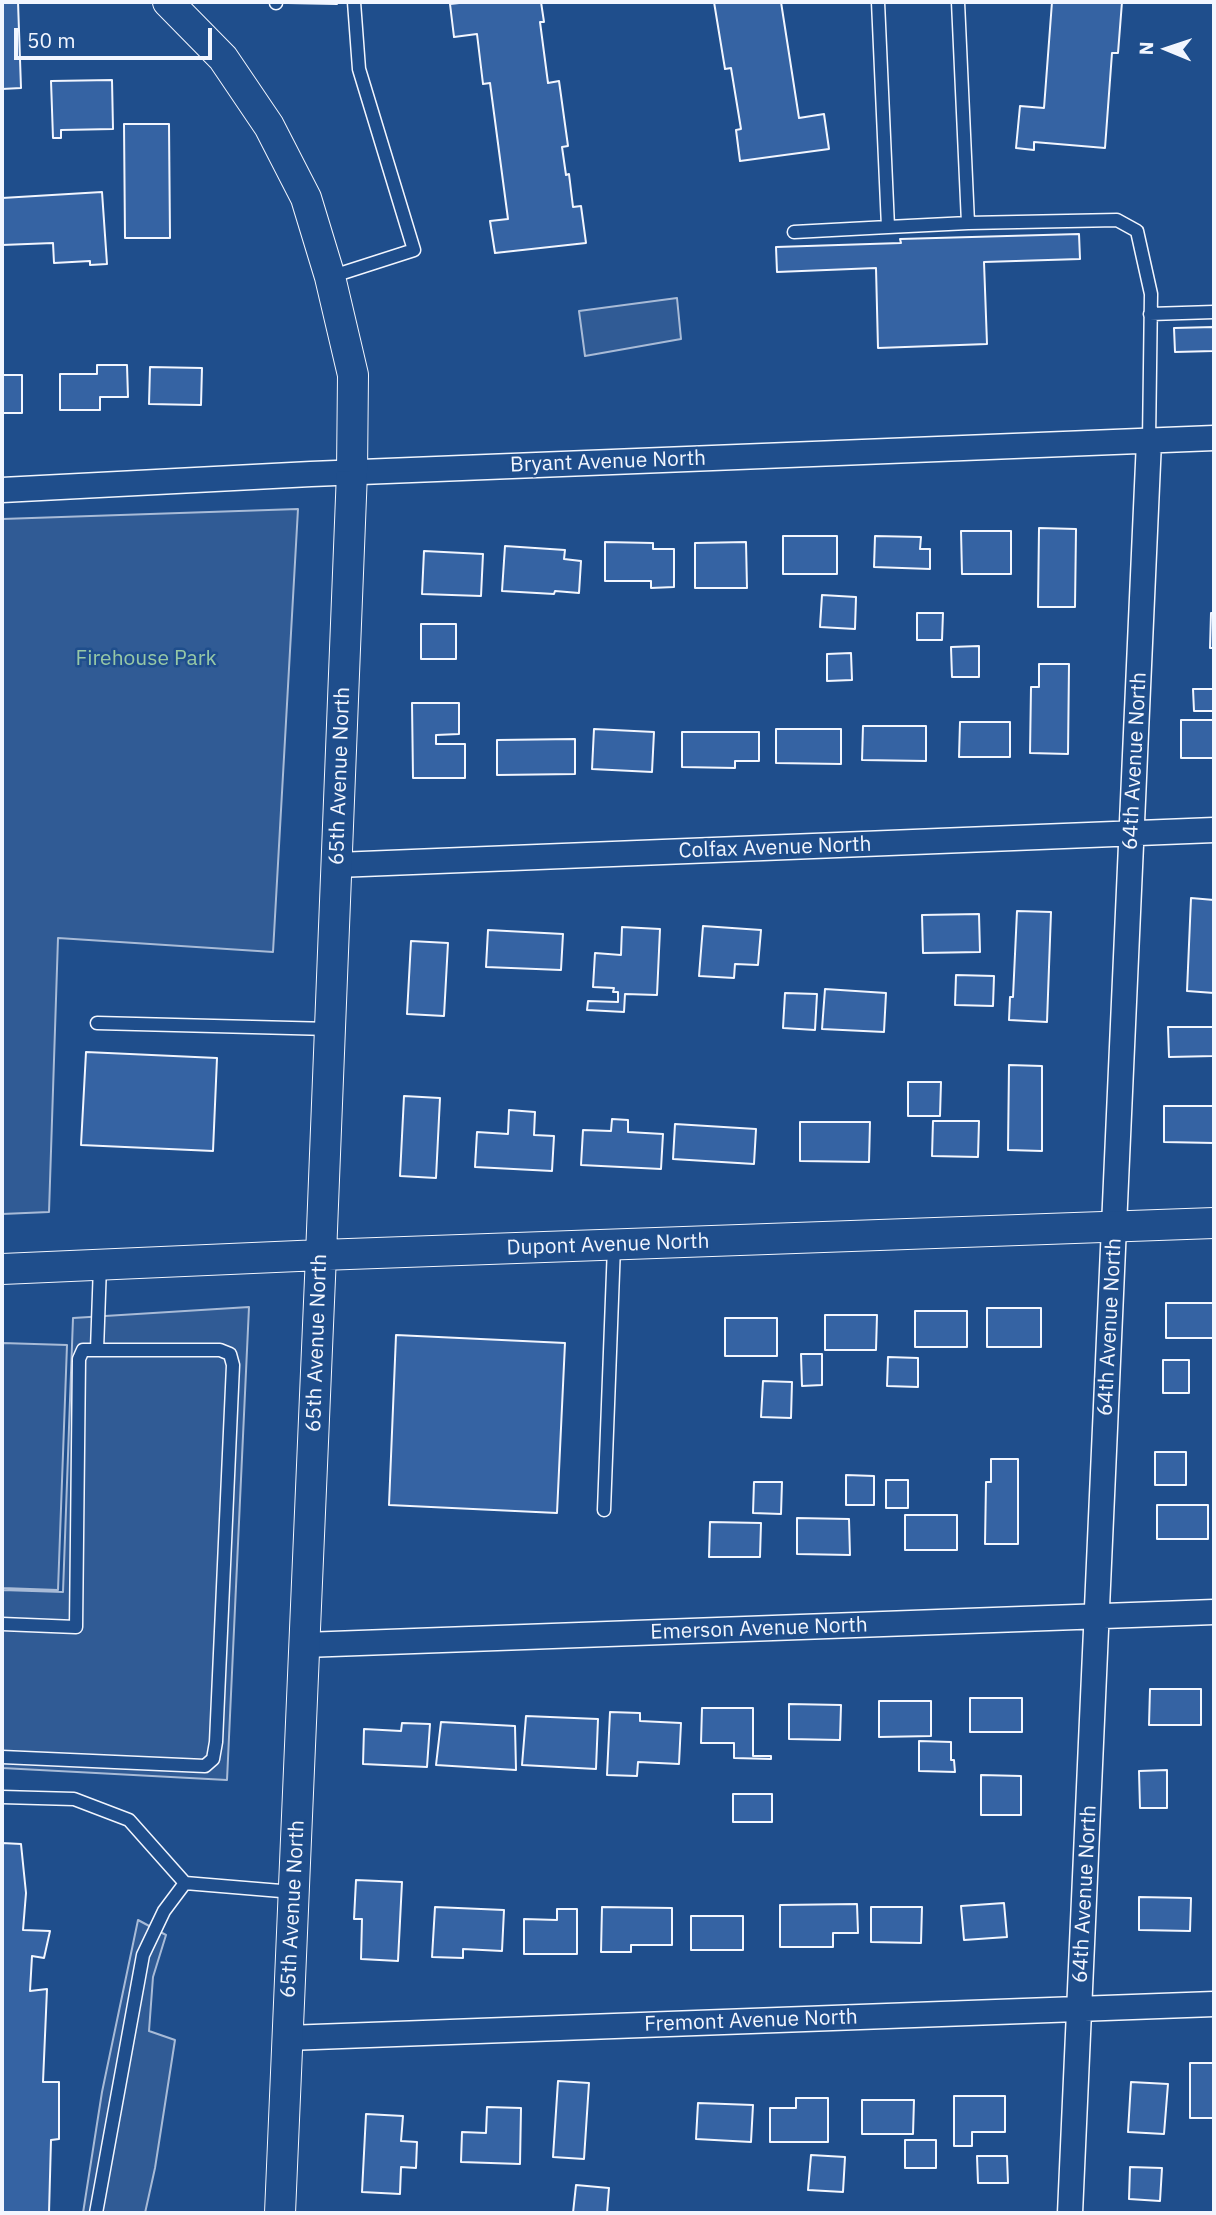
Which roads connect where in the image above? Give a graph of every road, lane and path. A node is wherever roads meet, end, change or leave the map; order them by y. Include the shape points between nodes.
1 (168, 2) edge
2 (354, 2) edge
3 (878, 2) edge
4 (958, 2) edge
5 (968, 223) junction
6 (888, 227) junction
7 (794, 232) dead end
8 (330, 277) junction
9 (1214, 312) edge
10 (1150, 314) junction
11 (1214, 438) edge
12 (1149, 441) junction
13 (352, 472) junction
14 (2, 490) edge
15 (1214, 830) edge
16 (1131, 834) junction
17 (337, 865) junction
18 (97, 1023) dead end
19 (330, 1029) junction
20 (1214, 1223) edge
21 (1114, 1228) junction
22 (614, 1245) junction
23 (321, 1255) junction
24 (100, 1265) junction
25 (2, 1269) edge
26 (97, 1350) junction
27 (604, 1510) dead end
28 (1214, 1612) edge
29 (1097, 1617) junction
30 (2, 1624) edge
31 (304, 1646) junction
32 (2, 1757) edge
33 (2, 1797) edge
34 (185, 1883) junction
35 (294, 1892) junction
36 (1214, 2004) edge
37 (1079, 2009) junction
38 (287, 2038) junction
39 (96, 2213) edge
40 (279, 2213) edge
41 (1070, 2213) edge

1 - 8 street, 65th Avenue North via 223,58 269,126 306,198
2 - 8 lane via 359,69 414,250
3 - 6 lane
4 - 5 lane
5 - 6 lane
5 - 10 lane via 1116,220 1137,231 1151,294
6 - 7 lane
8 - 13 street, 65th Avenue North via 353,375
9 - 10 lane
10 - 12 lane
11 - 12 street, Bryant Avenue North
12 - 13 street, Bryant Avenue North
12 - 16 street, 64th Avenue North
13 - 14 street, Bryant Avenue North
13 - 17 street, 65th Avenue North
15 - 16 street, Colfax Avenue North
16 - 17 street, Colfax Avenue North
16 - 21 street, 64th Avenue North
17 - 19 street, 65th Avenue North
18 - 19 lane
19 - 23 street, 65th Avenue North
20 - 21 street, Dupont Avenue North
21 - 22 street, Dupont Avenue North
21 - 29 street, 64th Avenue North
22 - 23 street, Dupont Avenue North
22 - 27 lane
23 - 24 street, Dupont Avenue North
23 - 31 street, 65th Avenue North
24 - 25 street, Dupont Avenue North
24 - 26 lane
26 - 30 lane via 83,1350 79,1359 76,1627
26 - 32 lane via 220,1350 230,1354 213,1759 205,1766
28 - 29 street, Emerson Avenue North
29 - 31 street, Emerson Avenue North
29 - 37 street, 64th Avenue North
31 - 35 street, 65th Avenue North
33 - 34 lane via 74,1799 129,1820
34 - 35 lane
34 - 39 lane via 164,1911 143,1955
35 - 38 street, 65th Avenue North
36 - 37 street, Fremont Avenue North
37 - 38 street, Fremont Avenue North
37 - 41 street, 64th Avenue North
38 - 40 street, 65th Avenue North

